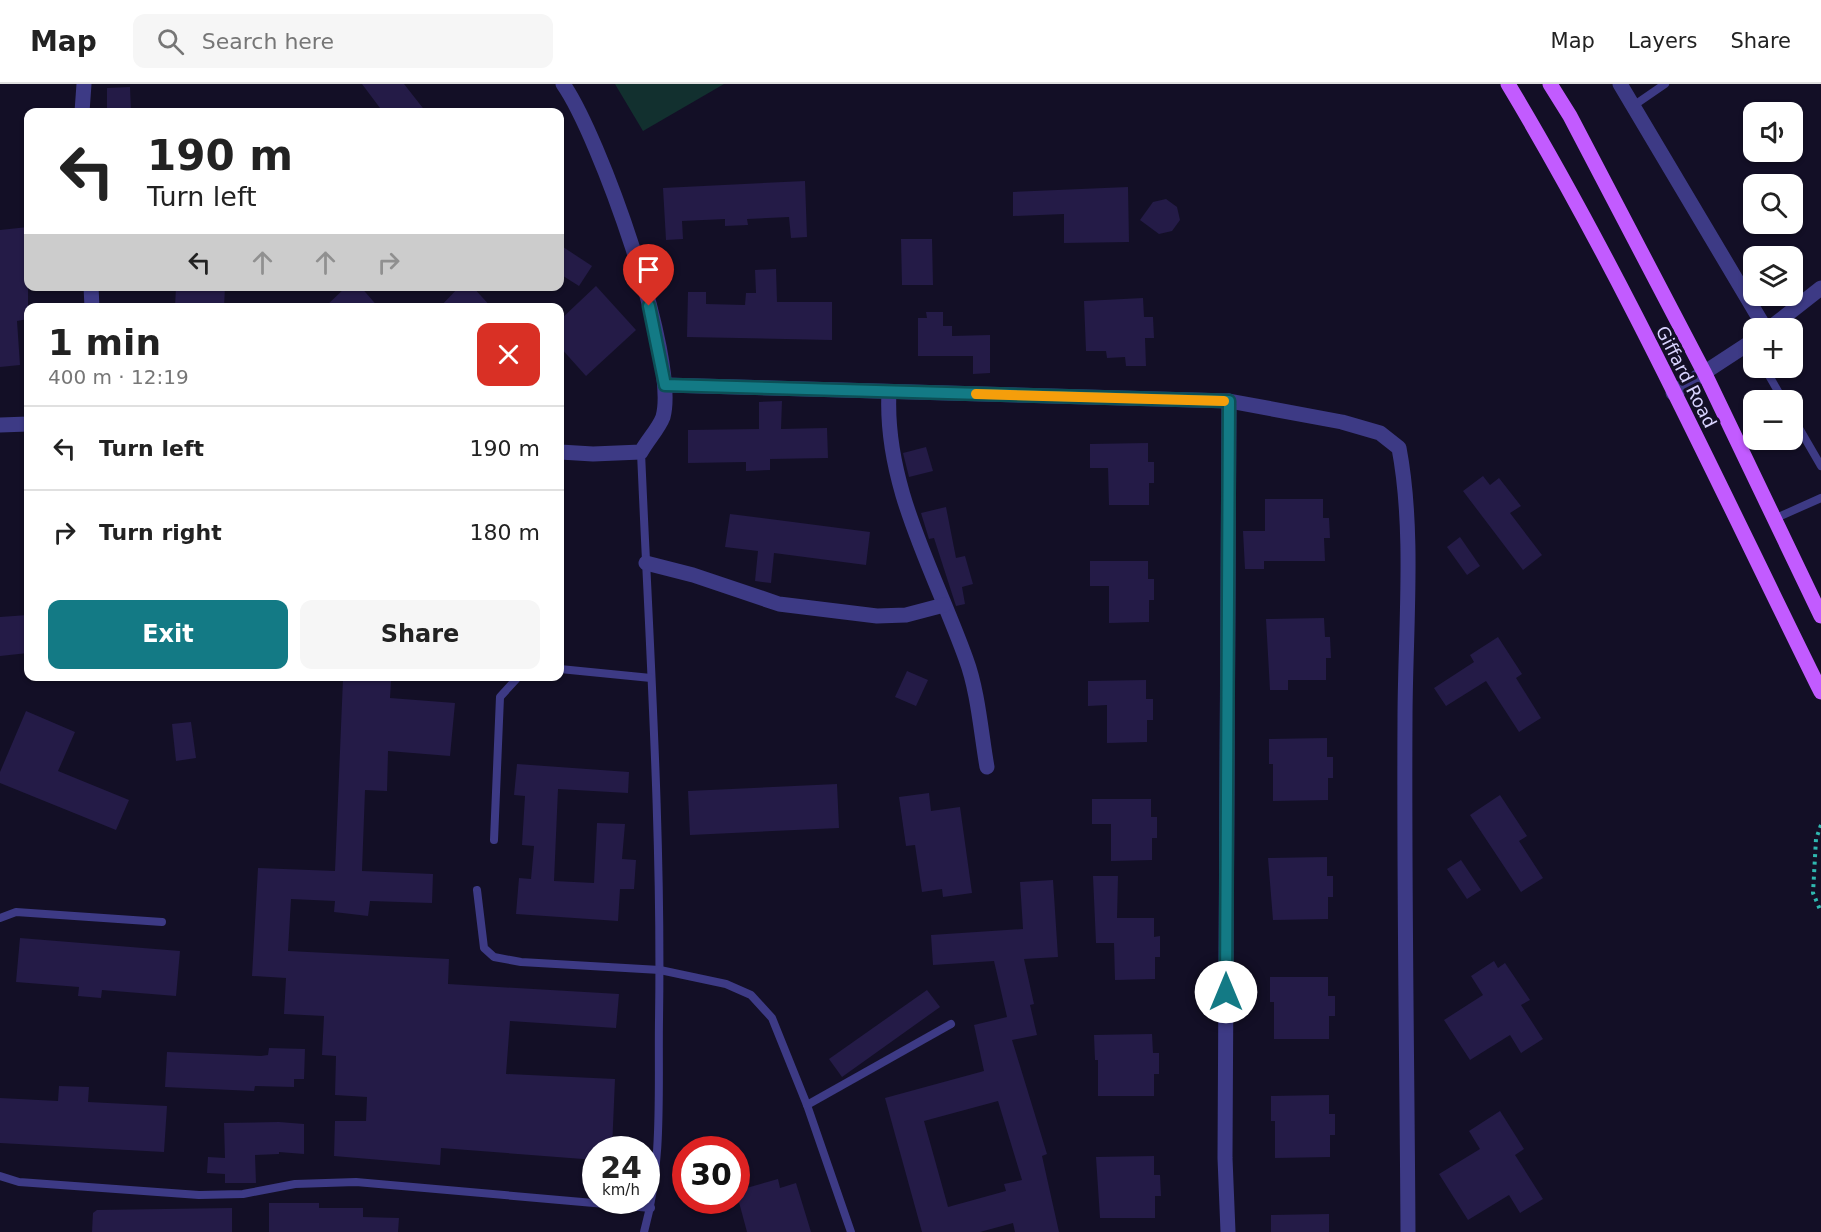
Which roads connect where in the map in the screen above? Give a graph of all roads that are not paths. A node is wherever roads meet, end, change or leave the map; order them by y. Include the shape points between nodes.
1 (84, 84) edge
2 (563, 84) edge
3 (1508, 84) edge
4 (1550, 84) edge
5 (1620, 84) edge
6 (1665, 84) edge
7 (1633, 106) junction
8 (82, 108) edge
9 (1821, 288) edge
10 (1759, 318) edge
11 (1783, 318) edge
12 (1743, 348) edge
13 (1705, 374) junction
14 (665, 385) junction
15 (889, 392) junction
16 (1673, 393) junction
17 (1229, 401) junction
18 (24, 424) edge
19 (0, 425) edge
20 (1803, 435) edge
21 (564, 452) edge
22 (641, 452) junction
23 (1821, 466) edge
24 (1821, 498) edge
25 (1774, 519) junction
26 (646, 563) junction
27 (944, 605) junction
28 (1821, 616) edge
29 (564, 669) edge
30 (651, 678) junction
31 (514, 681) edge
32 (1821, 692) edge
33 (987, 767) dead end
34 (494, 840) dead end
35 (477, 890) dead end
36 (0, 918) edge
37 (162, 922) dead end
38 (660, 970) junction
39 (951, 1024) dead end
40 (807, 1105) junction
41 (657, 1136) edge
42 (0, 1176) edge
43 (582, 1202) edge
44 (649, 1214) edge
45 (644, 1232) edge
46 (851, 1232) edge
47 (1228, 1232) edge
48 (1408, 1232) edge

1 - 8 street
2 - 14 street via 601,158 654,325
3 - 16 main road, Giffard Road via 1549,154
4 - 13 main road, Giffard Road
5 - 7 street
6 - 7 lane
7 - 10 street
9 - 11 street
12 - 13 street
13 - 16 street
13 - 25 main road, Giffard Road
14 - 15 street
14 - 22 street via 663,418
15 - 17 street
15 - 27 street via 888,419 903,502
16 - 32 main road, Giffard Road
17 - 47 street via 1225,1134
17 - 48 street via 1342,422 1380,433 1400,448 1406,482
18 - 19 street
20 - 23 lane
21 - 22 street
22 - 26 lane
24 - 25 lane
25 - 28 main road, Giffard Road
26 - 27 street via 779,604 877,616 906,615
26 - 30 lane
27 - 33 street via 967,661
29 - 30 lane
30 - 38 lane
31 - 34 lane via 500,697
35 - 38 lane via 484,948 494,957
36 - 37 lane via 16,912
38 - 40 lane via 726,984 751,995 772,1018
38 - 41 lane
39 - 40 lane
40 - 46 lane
42 - 43 lane via 19,1182 198,1195 243,1194 295,1184 356,1182
44 - 45 lane

